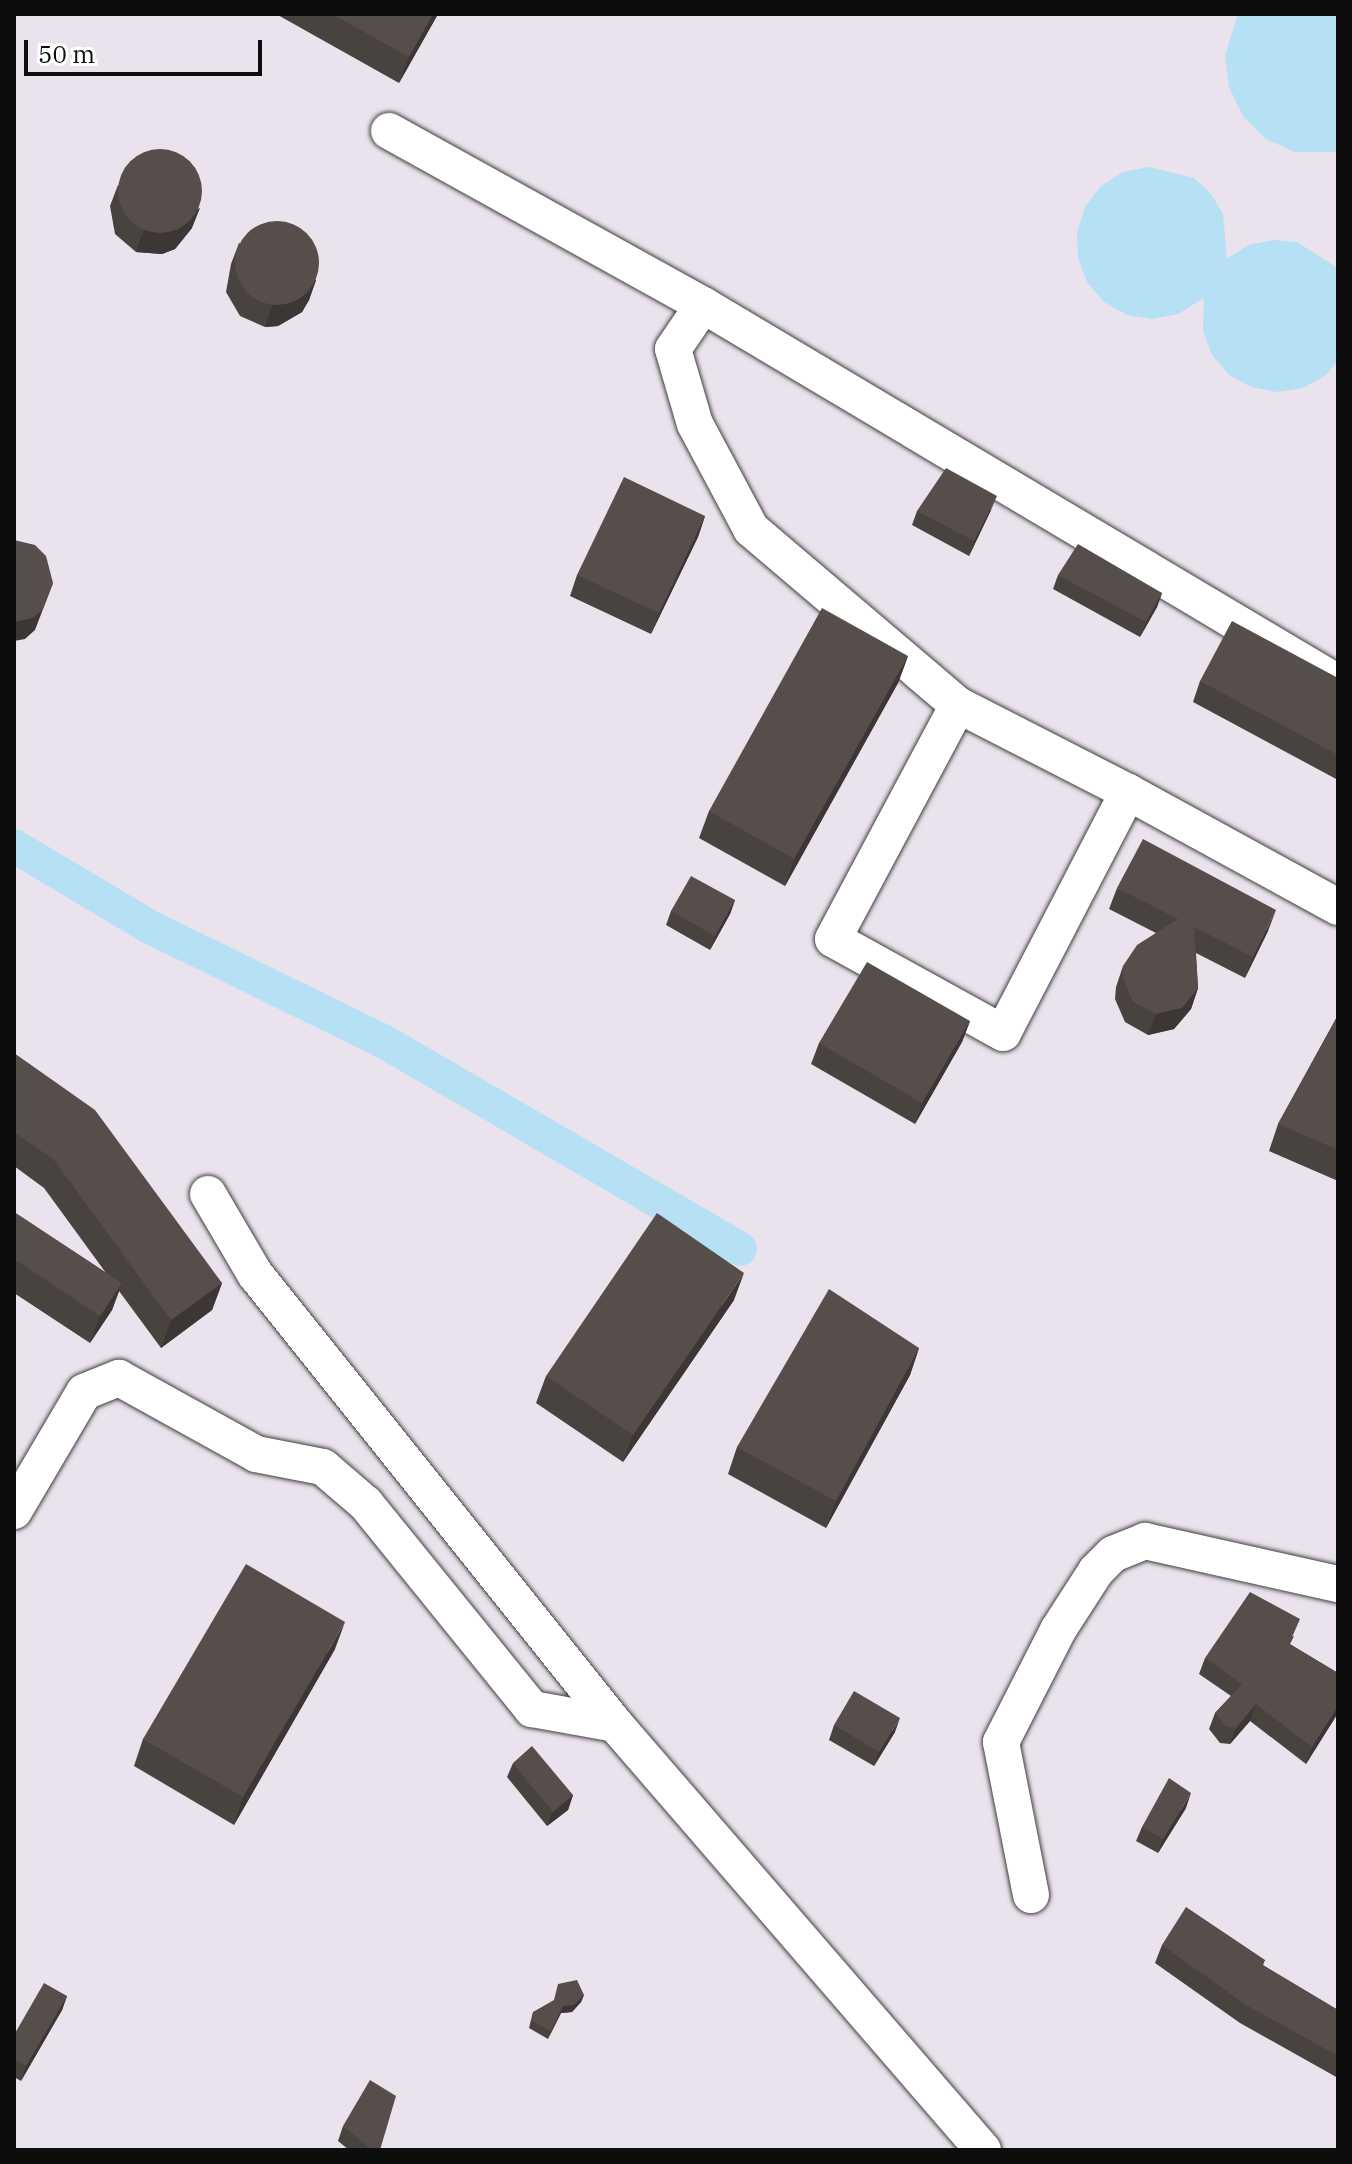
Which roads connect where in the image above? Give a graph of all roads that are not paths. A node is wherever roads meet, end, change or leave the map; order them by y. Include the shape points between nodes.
1 (389, 131) dead end
2 (703, 305) junction
3 (1338, 683) edge
4 (958, 705) junction
5 (1128, 792) junction
6 (1338, 907) edge
7 (208, 1194) dead end
8 (14, 1511) edge
9 (1338, 1584) edge
10 (615, 1724) junction
11 (1031, 1895) dead end
12 (983, 2150) edge

1 - 2 street
2 - 3 street
2 - 4 street via 673,349 695,424 751,529
4 - 5 street
4 - 5 street via 833,939 1003,1033
5 - 6 street
7 - 10 street via 255,1274
8 - 10 street via 84,1392 119,1378 256,1454 323,1467 366,1504 532,1709
9 - 11 street via 1145,1541 1113,1554 1096,1571 1058,1630 1001,1742
10 - 12 street

